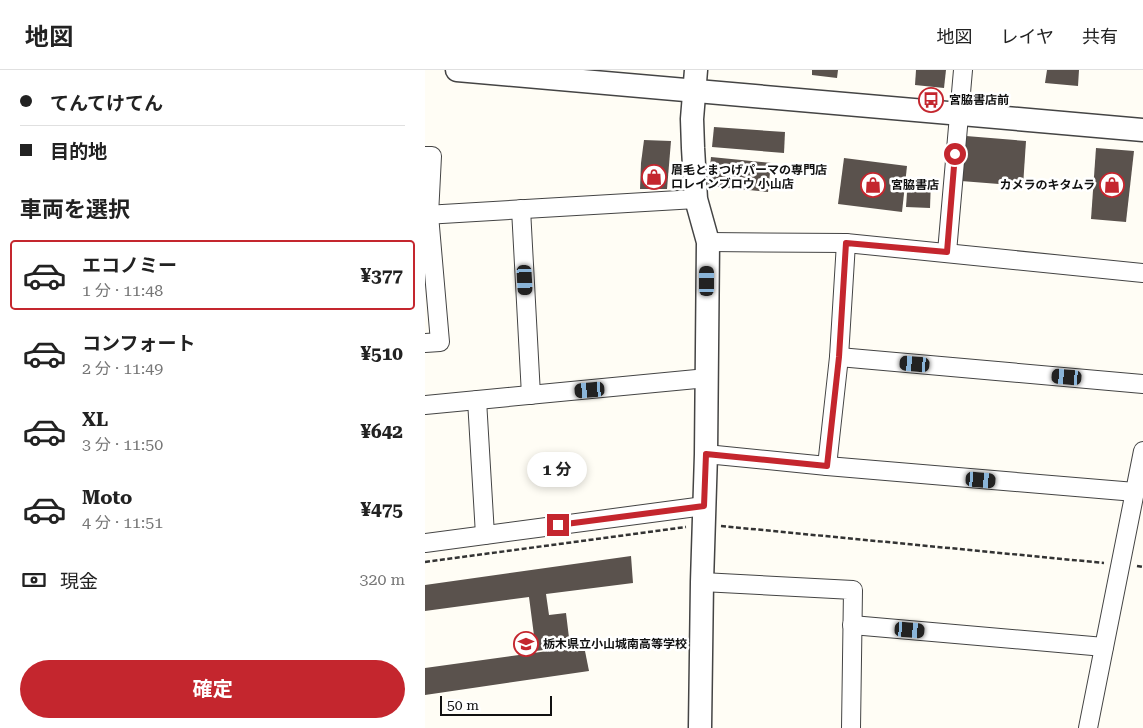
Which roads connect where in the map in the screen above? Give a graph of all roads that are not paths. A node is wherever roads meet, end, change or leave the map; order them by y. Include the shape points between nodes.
1 (457, 70) edge
2 (963, 70) edge
3 (695, 80) edge
4 (958, 115) junction
5 (1143, 130) edge
6 (425, 156) edge
7 (696, 199) junction
8 (521, 209) junction
9 (427, 215) edge
10 (708, 242) junction
11 (846, 243) junction
12 (947, 252) junction
13 (1143, 274) edge
14 (425, 343) edge
15 (839, 357) junction
16 (707, 378) junction
17 (1143, 384) edge
18 (531, 395) junction
19 (477, 400) junction
20 (425, 405) edge
21 (1143, 451) edge
22 (706, 454) junction
23 (827, 466) junction
24 (1135, 492) junction
25 (704, 515) junction
26 (485, 535) junction
27 (425, 543) edge
28 (702, 582) junction
29 (852, 625) junction
30 (1103, 647) junction
31 (700, 728) edge
32 (851, 728) edge
33 (1088, 728) edge

1 - 3 street
2 - 4 street
3 - 4 street
3 - 7 street via 693,148
4 - 5 street
4 - 12 street
6 - 9 street via 432,156
7 - 8 street
7 - 10 street
8 - 9 street
8 - 18 street
9 - 14 street via 440,342
10 - 11 street
10 - 16 street
11 - 12 street
11 - 15 street
12 - 13 street
15 - 17 street
15 - 23 street
16 - 18 street
16 - 22 street
18 - 19 street
19 - 20 street
19 - 26 street
21 - 24 street
22 - 23 street
22 - 25 street
23 - 24 street
24 - 30 street
25 - 26 street
25 - 28 street
26 - 27 street
28 - 29 street via 853,590
28 - 31 street
29 - 30 street
29 - 32 street
30 - 33 street

